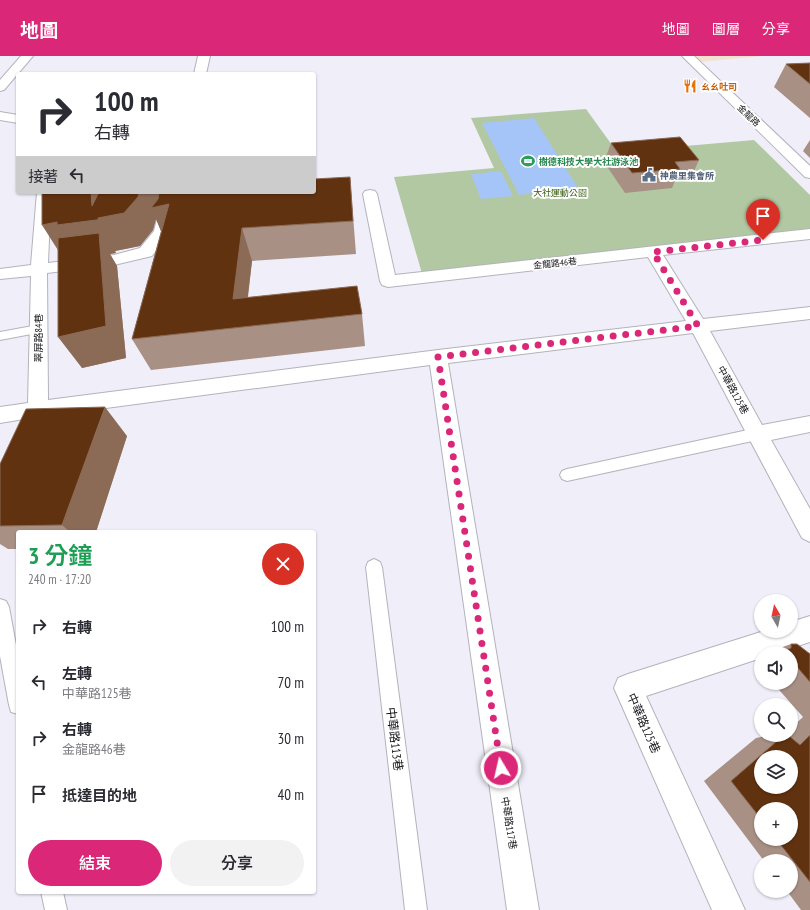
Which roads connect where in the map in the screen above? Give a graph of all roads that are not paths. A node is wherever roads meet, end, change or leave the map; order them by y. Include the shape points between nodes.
1 (27, 56) edge
2 (204, 56) edge
3 (688, 56) edge
4 (0, 72) edge
5 (15, 72) junction
6 (200, 72) edge
7 (0, 87) edge
8 (0, 116) edge
9 (16, 119) edge
10 (810, 174) edge
11 (44, 194) edge
12 (171, 194) edge
13 (370, 194) dead end
14 (810, 234) edge
15 (653, 252) junction
16 (39, 268) junction
17 (0, 274) edge
18 (810, 313) edge
19 (698, 326) junction
20 (38, 329) junction
21 (0, 336) edge
22 (438, 357) junction
23 (38, 409) junction
24 (0, 415) edge
25 (810, 424) edge
26 (757, 434) junction
27 (27, 437) edge
28 (567, 475) dead end
29 (810, 531) edge
30 (374, 567) dead end
31 (0, 608) edge
32 (810, 629) edge
33 (16, 695) edge
34 (52, 894) edge
35 (56, 910) edge
36 (416, 910) edge
37 (523, 910) edge
38 (729, 910) edge

1 - 5 street
2 - 6 street
3 - 10 street, 金龍路
4 - 5 street
5 - 7 street
8 - 9 street
11 - 16 street, 翠屏路84巷
12 - 16 street via 162,232 146,252 114,260
13 - 15 street, 金龍路46巷 via 388,281
14 - 15 street, 金龍路46巷
15 - 19 street, 中華路125巷
16 - 17 street
16 - 20 street, 翠屏路84巷
18 - 19 street
19 - 22 street
19 - 26 street, 中華路125巷
20 - 21 lane
20 - 23 street, 翠屏路84巷
22 - 23 street
22 - 37 street, 中華路117巷
23 - 24 street
23 - 27 street
25 - 26 street
26 - 28 lane
26 - 29 street, 中華路125巷
30 - 36 lane, 中華路113巷
31 - 33 lane
32 - 38 street, 中華路125巷 via 628,688
34 - 35 lane

